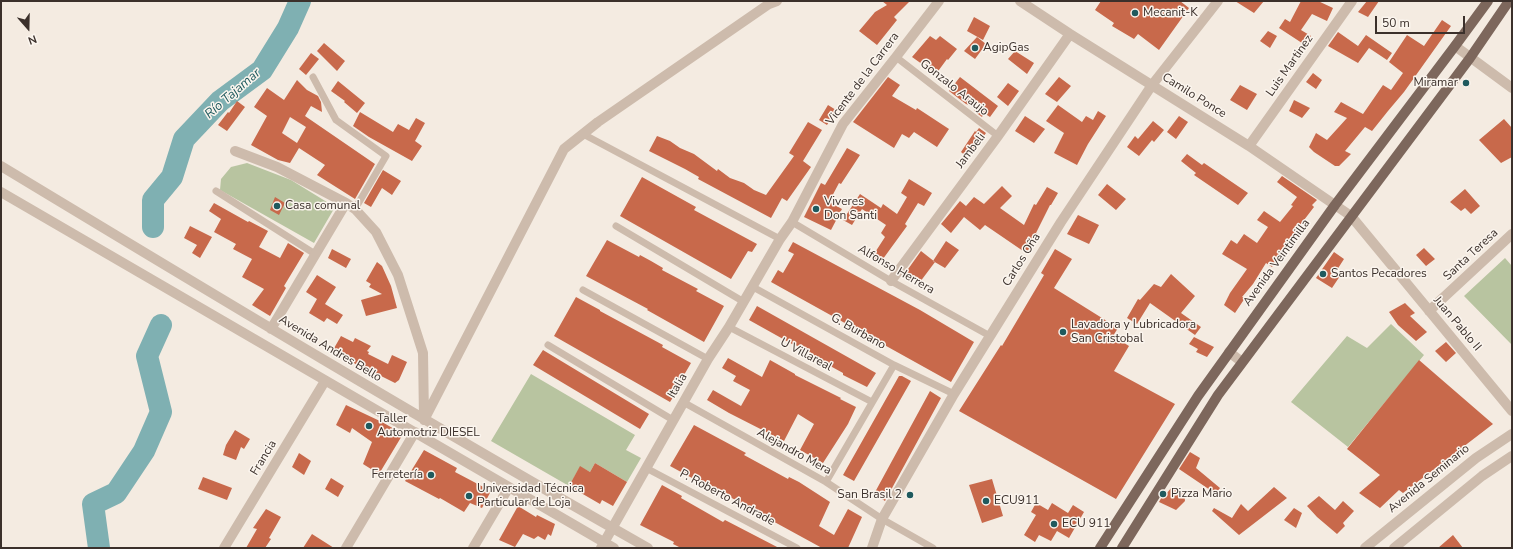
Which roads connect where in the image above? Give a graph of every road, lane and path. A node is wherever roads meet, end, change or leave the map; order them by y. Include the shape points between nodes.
1 (939, 1) edge
2 (1020, 1) edge
3 (1218, 1) edge
4 (1352, 1) edge
5 (1488, 1) edge
6 (1509, 1) edge
7 (773, 2) edge
8 (1070, 34) junction
9 (1456, 46) junction
10 (896, 57) junction
11 (1470, 58) junction
12 (312, 77) dead end
13 (1152, 85) junction
14 (1512, 88) edge
15 (583, 134) junction
16 (998, 136) junction
17 (1250, 146) junction
18 (235, 151) dead end
19 (1, 166) edge
20 (216, 191) dead end
21 (1, 192) edge
22 (346, 203) junction
23 (1335, 205) junction
24 (355, 209) junction
25 (1351, 216) junction
26 (792, 222) junction
27 (616, 226) dead end
28 (1512, 234) edge
29 (780, 239) junction
30 (315, 254) junction
31 (891, 281) junction
32 (753, 286) junction
33 (583, 290) dead end
34 (744, 302) junction
35 (1429, 311) junction
36 (729, 327) junction
37 (271, 329) junction
38 (990, 336) junction
39 (548, 345) dead end
40 (1229, 352) junction
41 (708, 359) junction
42 (1242, 362) junction
43 (894, 365) junction
44 (325, 381) junction
45 (954, 394) junction
46 (683, 402) junction
47 (872, 402) junction
48 (1512, 411) edge
49 (424, 420) junction
50 (673, 420) junction
51 (415, 432) junction
52 (1512, 434) edge
53 (1512, 456) edge
54 (646, 468) junction
55 (826, 482) junction
56 (509, 487) junction
57 (882, 519) junction
58 (612, 528) junction
59 (602, 545) edge
60 (224, 548) edge
61 (346, 548) edge
62 (474, 548) edge
63 (614, 548) edge
64 (648, 548) edge
65 (797, 548) edge
66 (872, 548) edge
67 (933, 548) edge
68 (1100, 548) edge
69 (1122, 548) edge
70 (1365, 548) edge
71 (1394, 548) edge

1 - 10 street, Vicente de la Carrera
2 - 8 street, Camilo Ponce
3 - 13 street, Carlos Oña
4 - 17 street, Luis Martinez
5 - 9 main road, Avenida Veintimilla
6 - 11 main road
7 - 15 street
8 - 13 street, Camilo Ponce
8 - 16 street, Jambeli
9 - 11 street
9 - 23 main road, Avenida Veintimilla
10 - 16 lane, Gonzalo Araujo
10 - 26 street, Vicente de la Carrera via 843,124
11 - 14 street
11 - 25 main road
12 - 24 lane via 336,120 386,156
13 - 17 street, Camilo Ponce
13 - 38 street, Carlos Oña via 1061,222
15 - 29 lane
15 - 49 street via 564,149
16 - 31 street, Jambeli
17 - 23 street, Camilo Ponce
18 - 22 street via 277,167
19 - 37 street, Avenida Andres Bello
20 - 30 lane
21 - 44 street
22 - 24 street
22 - 30 street
23 - 25 street, Camilo Ponce
23 - 40 main road, Avenida Veintimilla
24 - 49 street via 376,232 398,275 423,353
25 - 35 street, Juan Pablo II
25 - 42 main road
26 - 29 street, Vicente de la Carrera
26 - 31 lane, Alfonso Herrera
27 - 34 lane
28 - 35 street, Santa Teresa
29 - 32 street, Italia
30 - 37 street
31 - 38 lane, Alfonso Herrera
32 - 34 street, Italia
32 - 43 lane, G. Burbano
33 - 41 lane
34 - 36 street, Italia
35 - 48 street, Juan Pablo II
36 - 41 street, Italia
36 - 47 lane, U Villareal
37 - 49 street, Avenida Andres Bello
38 - 45 street, Carlos Oña
39 - 50 lane
40 - 42 street
40 - 68 main road, Avenida Veintimilla
41 - 46 street, Italia
42 - 69 main road via 1218,395
43 - 45 lane, G. Burbano
43 - 47 lane
43 - 55 lane
44 - 51 street
44 - 60 street, Francia
45 - 57 street, Carlos Oña
46 - 50 street, Italia
46 - 55 lane, Alejandro Mera
47 - 55 lane
49 - 58 street, Avenida Andres Bello
50 - 54 street, Italia
51 - 56 street
51 - 61 street
52 - 70 street, Avenida Seminario via 1476,458
53 - 71 street via 1482,476
54 - 58 street, Italia
54 - 65 lane, P. Roberto Andrade
55 - 57 lane, Alejandro Mera
56 - 59 street
56 - 62 street
57 - 66 street, Carlos Oña
57 - 67 lane, Alejandro Mera
58 - 59 street, Italia
58 - 64 street, Avenida Andres Bello
59 - 63 street

